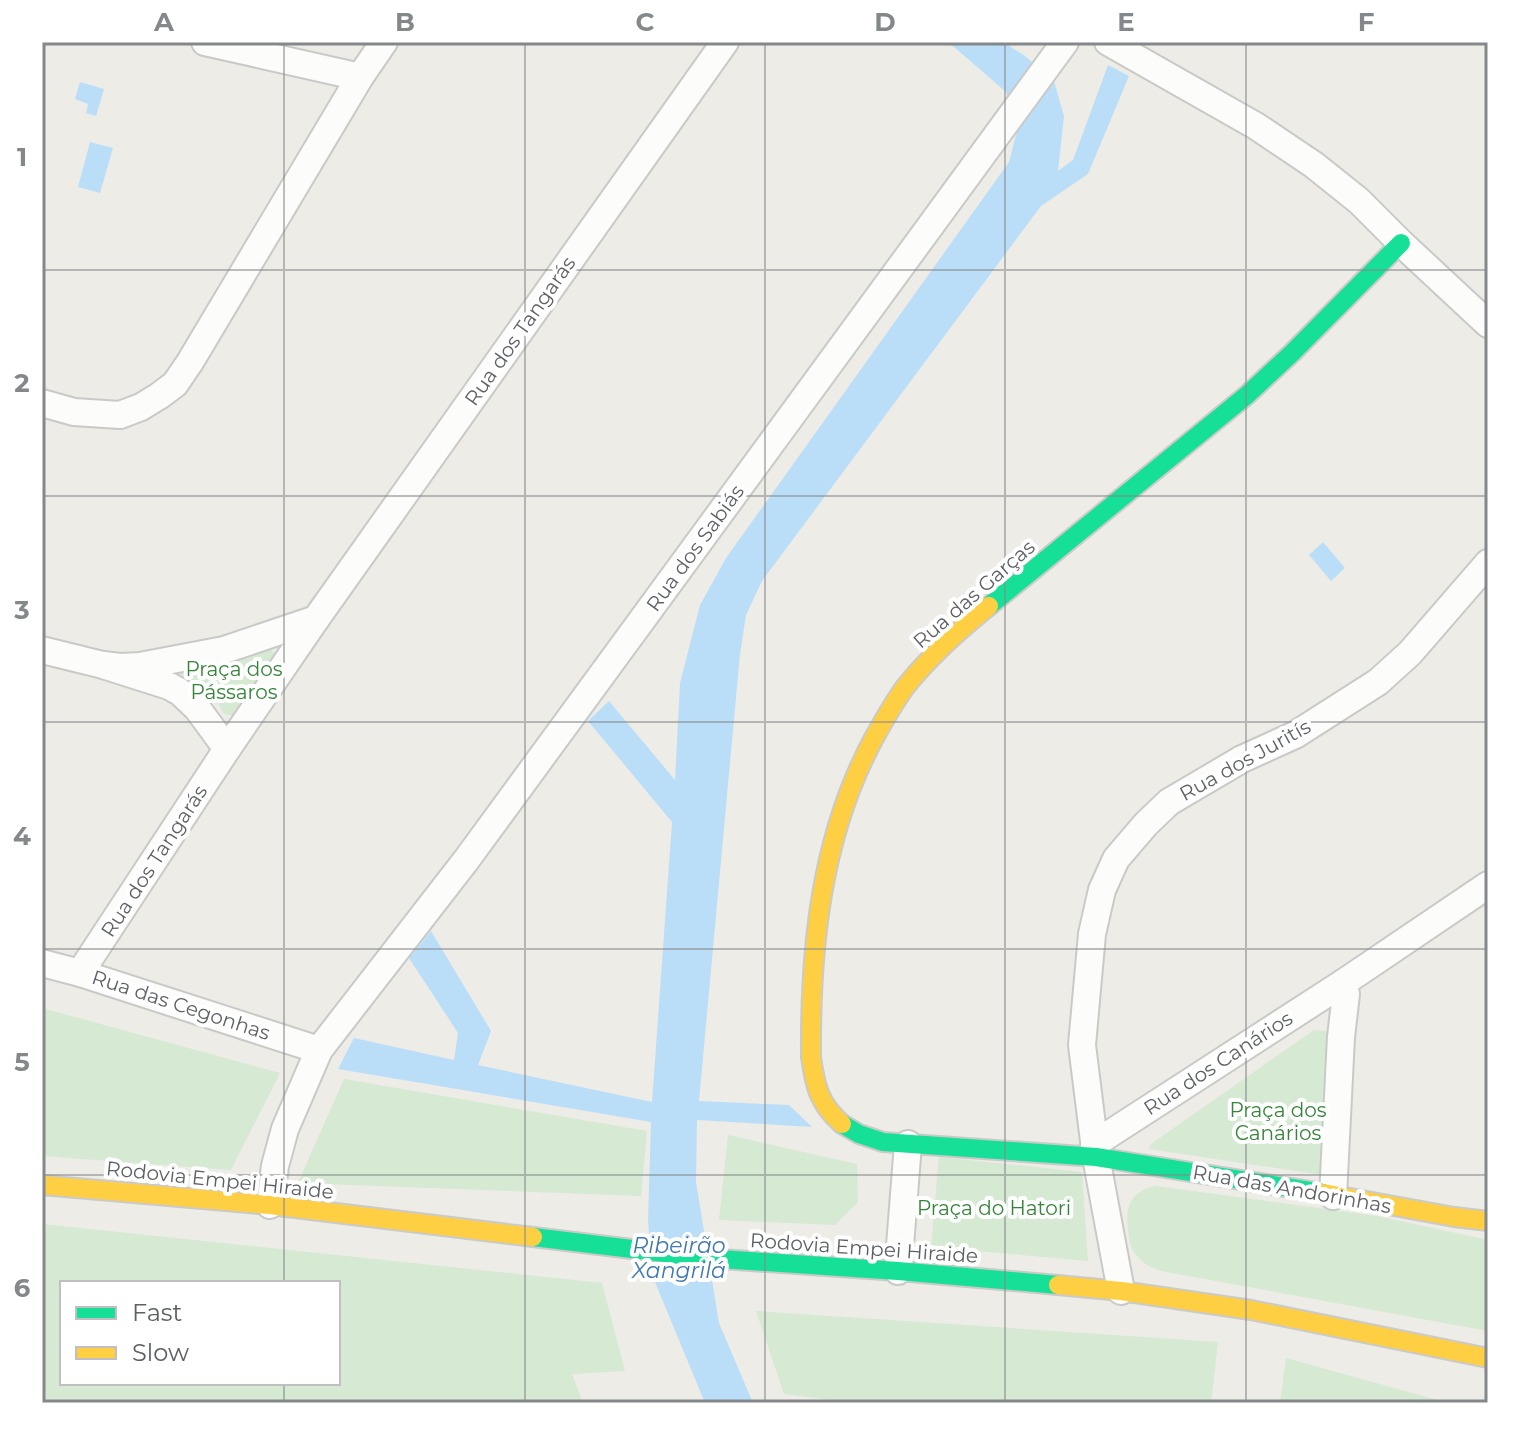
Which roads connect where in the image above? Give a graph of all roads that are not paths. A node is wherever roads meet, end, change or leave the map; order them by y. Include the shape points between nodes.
1 (205, 42) edge
2 (384, 42) edge
3 (725, 42) edge
4 (1065, 42) edge
5 (1108, 42) edge
6 (360, 77) junction
7 (1401, 243) junction
8 (1488, 324) edge
9 (42, 403) edge
10 (1488, 563) edge
11 (316, 619) junction
12 (42, 650) edge
13 (103, 665) junction
14 (227, 749) junction
15 (1488, 885) edge
16 (42, 963) edge
17 (80, 973) junction
18 (1343, 983) junction
19 (319, 1050) junction
20 (908, 1144) junction
21 (1095, 1150) junction
22 (42, 1185) edge
23 (1333, 1196) junction
24 (270, 1205) junction
25 (1488, 1221) edge
26 (898, 1271) junction
27 (1121, 1291) junction
28 (1488, 1358) edge

1 - 6 street
2 - 6 street
3 - 11 street, Rua dos Tangarás
4 - 19 street, Rua dos Sabiás via 467,859
5 - 7 street via 1314,165
6 - 9 street via 175,384 120,415 74,412
7 - 8 street
7 - 20 street, Rua das Garças via 1225,414 949,640 906,687 877,734 848,795 819,905 811,1054 814,1081 833,1118 865,1137
10 - 21 street, Rua dos Juritís via 1378,682 1295,735 1169,802 1116,859 1092,934 1082,1045
11 - 13 street via 224,650 140,666
11 - 14 street, Rua dos Tangarás
12 - 13 street
13 - 14 street via 180,692
14 - 17 street, Rua dos Tangarás
15 - 18 street, Rua dos Canários
16 - 17 street, Rua das Cegonhas
17 - 19 street, Rua das Cegonhas
18 - 21 street, Rua dos Canários
18 - 23 street
19 - 24 street, Rua dos Sabiás via 285,1129
20 - 21 street, Rua das Garças
20 - 26 street
21 - 23 street, Rua das Andorinhas
21 - 27 street, Rua dos Juritís
22 - 24 street, Rodovia Empei Hiraide
23 - 25 street, Rua das Andorinhas
24 - 26 street, Rodovia Empei Hiraide via 706,1258
26 - 27 street, Rodovia Empei Hiraide
27 - 28 street, Rodovia Empei Hiraide via 1251,1310

